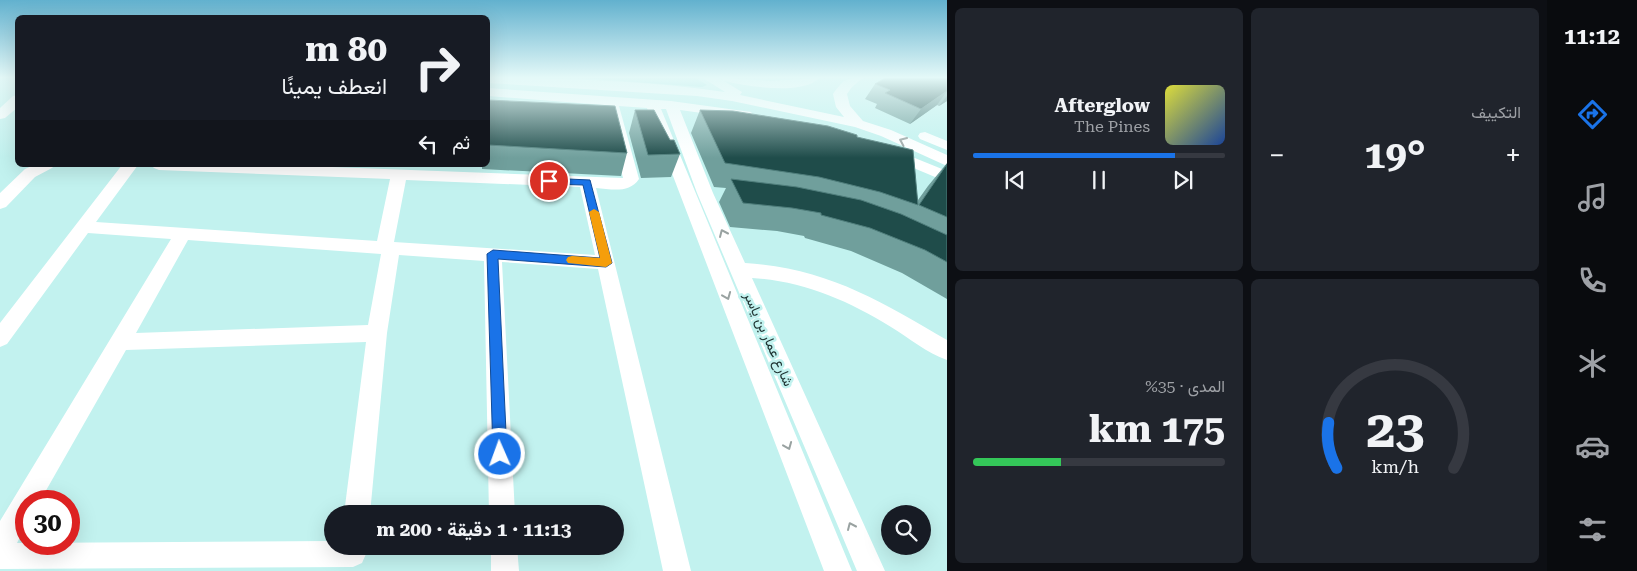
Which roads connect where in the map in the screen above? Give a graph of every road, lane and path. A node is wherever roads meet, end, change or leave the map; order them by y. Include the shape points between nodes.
1 (12, 105) edge
2 (515, 105) edge
3 (574, 105) edge
4 (661, 105) junction
5 (767, 105) edge
6 (842, 105) edge
7 (490, 106) edge
8 (613, 107) junction
9 (0, 115) edge
10 (789, 124) edge
11 (858, 124) junction
12 (925, 136) dead end
13 (947, 146) edge
14 (880, 150) edge
15 (947, 161) edge
16 (43, 167) edge
17 (129, 167) edge
18 (243, 167) edge
19 (394, 171) edge
20 (947, 177) edge
21 (587, 182) junction
22 (622, 184) joint
23 (704, 193) junction
24 (0, 202) edge
25 (84, 227) junction
26 (183, 234) junction
27 (387, 247) junction
28 (493, 254) junction
29 (606, 263) junction
30 (739, 270) junction
31 (377, 333) junction
32 (0, 338) edge
33 (119, 342) junction
34 (947, 351) edge
35 (358, 505) edge
36 (502, 505) edge
37 (0, 546) edge
38 (504, 555) edge
39 (0, 556) edge
40 (352, 557) edge
41 (505, 571) edge
42 (677, 571) edge
43 (838, 571) edge
44 (871, 571) edge

1 - 9 street
2 - 7 street
3 - 8 street
4 - 8 street
4 - 10 street via 734,113
4 - 23 street, شارع عمار بن ياسر
5 - 11 street
6 - 11 street
8 - 22 street via 631,179
15 -> 11 street
12 - 13 street
14 - 20 street
16 - 24 street via 26,176
17 - 25 street
18 - 19 street
19 - 21 street
19 - 27 street
21 - 22 street
21 - 29 street
30 -> 23 street, شارع عمار بن ياسر
23 -> 43 street, شارع عمار بن ياسر
25 - 26 street
25 - 32 street
26 - 27 street
26 - 33 street
27 - 28 street
27 - 31 street
28 - 29 street
28 - 36 street
29 - 42 street
30 - 34 street via 770,272 836,288
44 -> 30 street, شارع عمار بن ياسر
31 - 33 street
31 - 35 street
33 - 37 street
38 - 41 street
39 - 40 street

